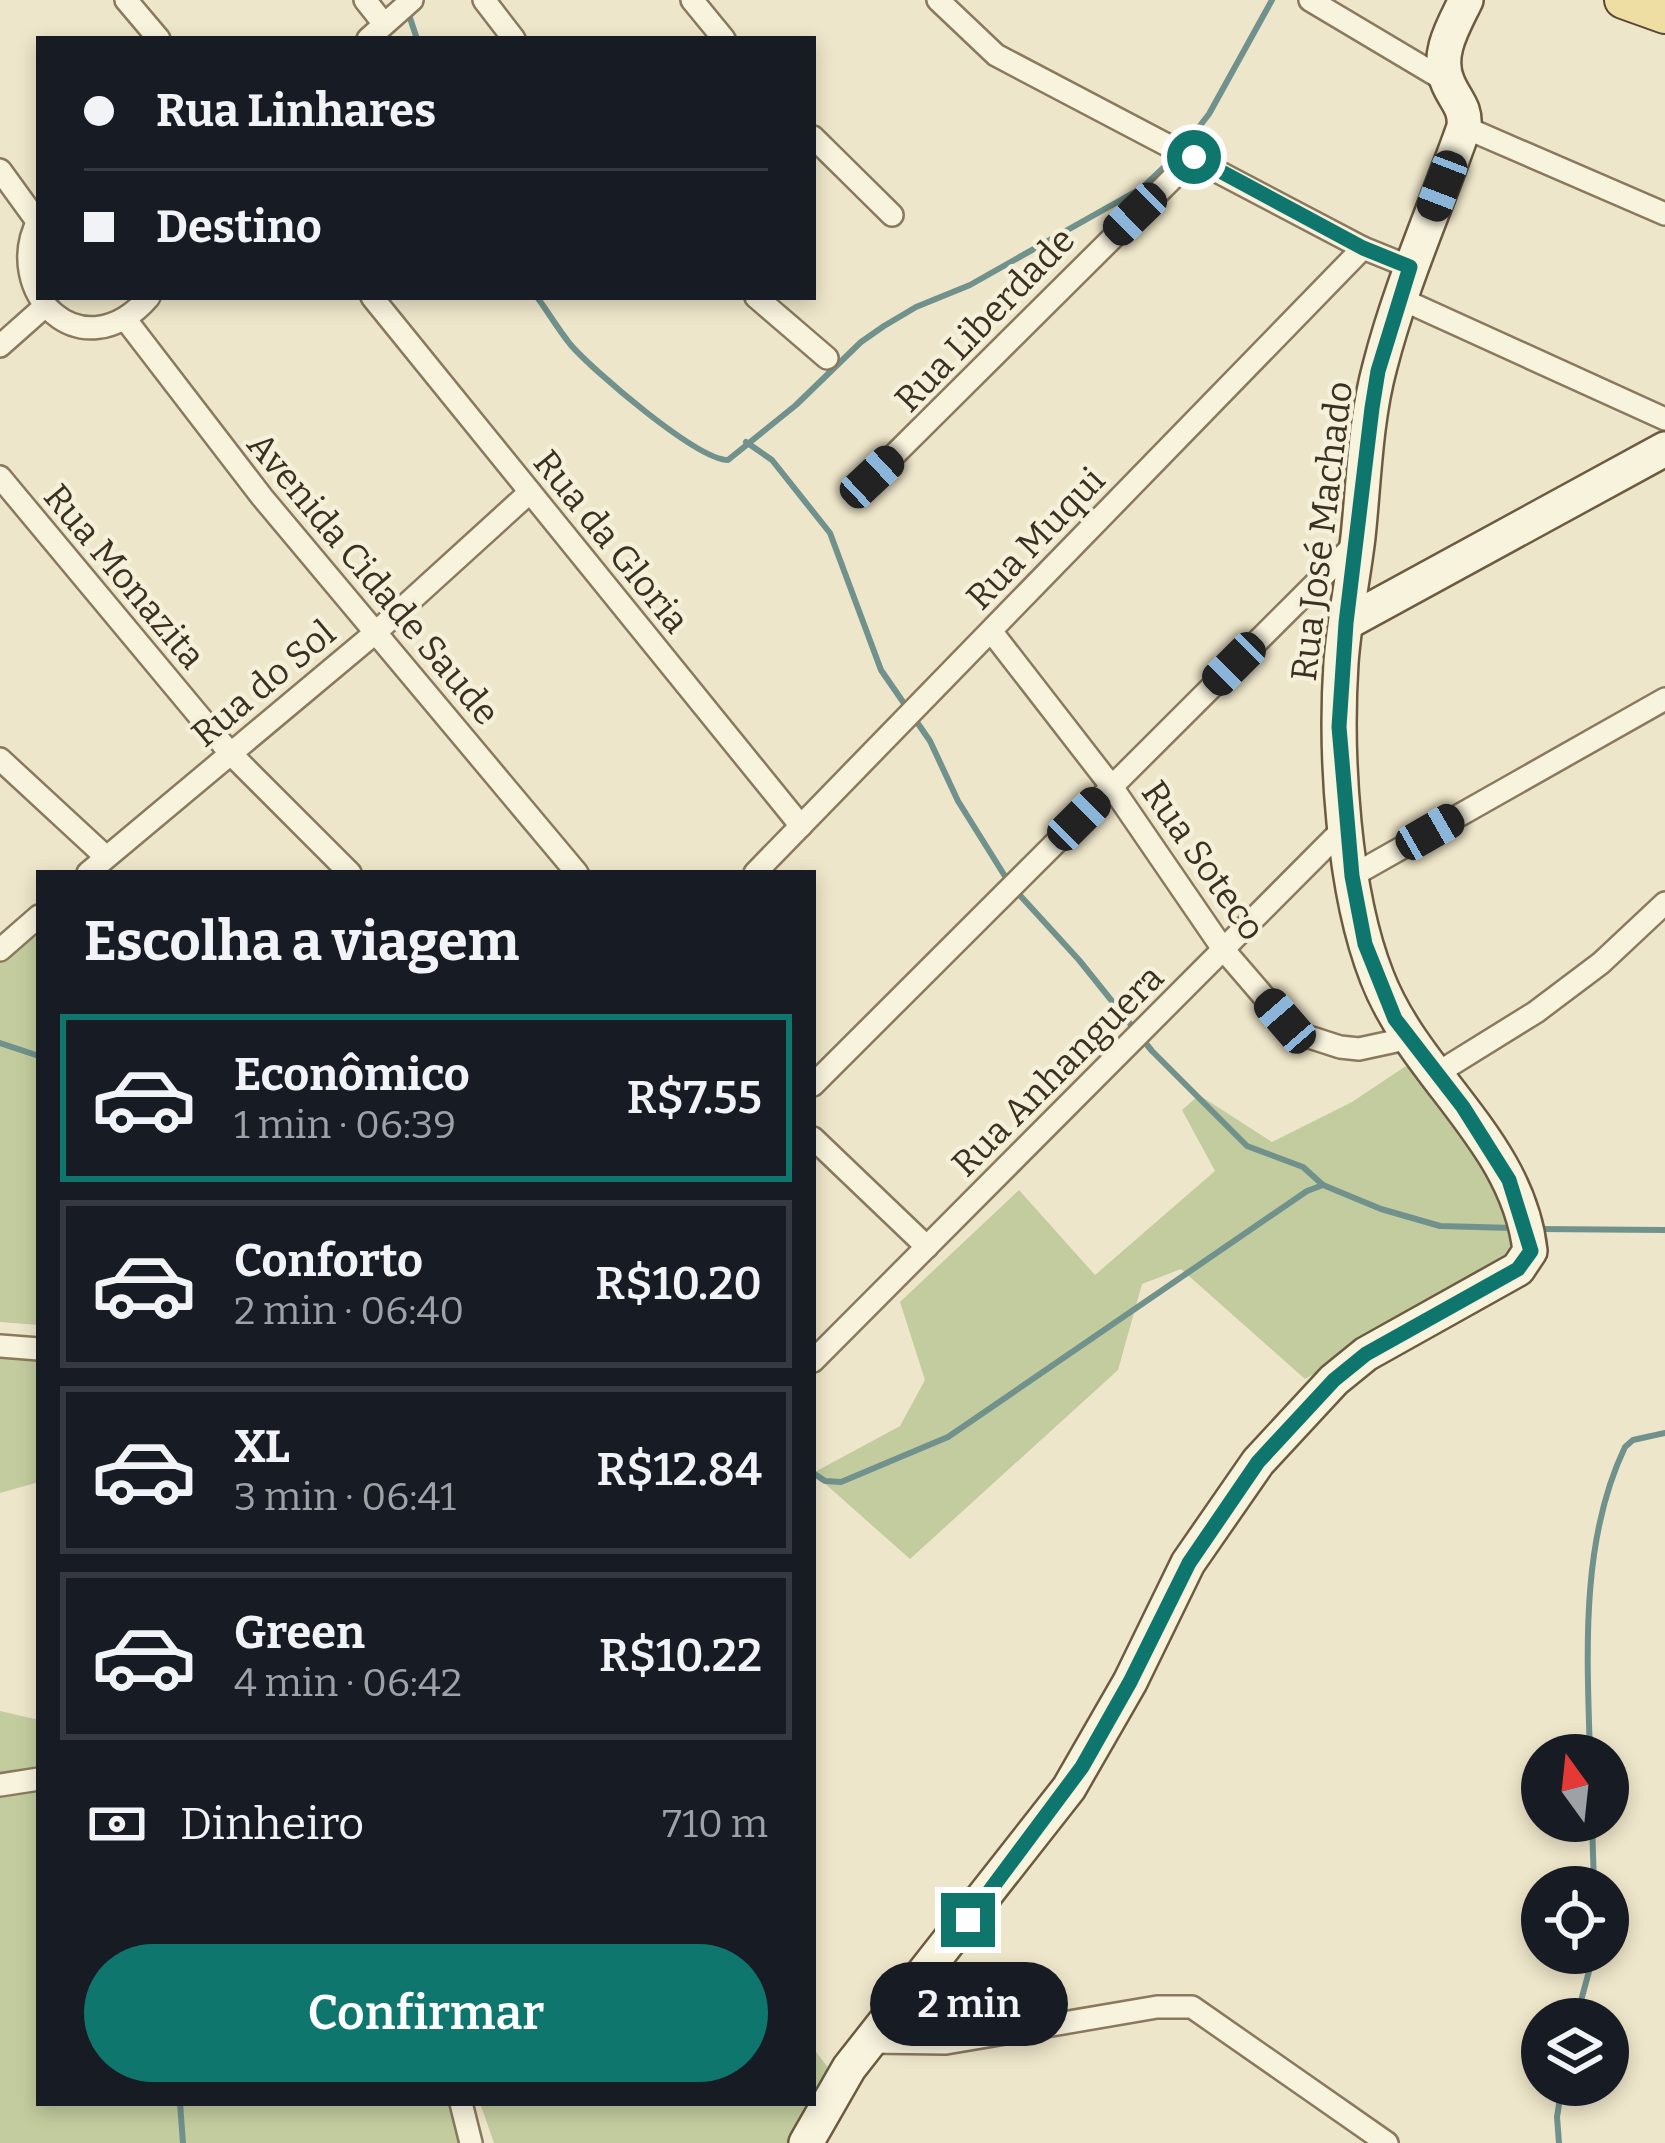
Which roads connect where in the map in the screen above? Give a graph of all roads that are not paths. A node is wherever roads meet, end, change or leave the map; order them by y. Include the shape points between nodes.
1 (126, 0) edge
2 (365, 0) edge
3 (412, 0) edge
4 (484, 0) edge
5 (692, 0) edge
6 (938, 0) edge
7 (1310, 0) edge
8 (1466, 0) edge
9 (1623, 0) edge
10 (1665, 15) edge
11 (376, 32) edge
12 (156, 36) edge
13 (512, 36) edge
14 (722, 36) edge
15 (1446, 81) junction
16 (1464, 127) junction
17 (816, 139) edge
18 (1194, 157) junction
19 (0, 170) edge
20 (1665, 214) edge
21 (892, 215) dead end
22 (36, 217) edge
23 (36, 231) edge
24 (1363, 248) junction
25 (36, 282) edge
26 (1405, 283) junction
27 (42, 300) edge
28 (146, 300) edge
29 (374, 300) edge
30 (759, 300) edge
31 (44, 308) junction
32 (126, 320) junction
33 (0, 346) edge
34 (827, 358) dead end
35 (1665, 418) edge
36 (1665, 449) edge
37 (0, 477) edge
38 (872, 477) dead end
39 (530, 492) junction
40 (1358, 541) junction
41 (1346, 623) junction
42 (991, 631) junction
43 (375, 633) junction
44 (1665, 699) edge
45 (230, 753) junction
46 (0, 759) edge
47 (1112, 787) junction
48 (1347, 825) junction
49 (801, 826) junction
50 (106, 857) junction
51 (91, 870) edge
52 (347, 870) edge
53 (574, 870) edge
54 (758, 870) edge
55 (1352, 876) junction
56 (1665, 903) edge
57 (36, 919) edge
58 (0, 950) edge
59 (1223, 950) junction
60 (1410, 1039) junction
61 (1436, 1074) junction
62 (816, 1082) edge
63 (816, 1141) edge
64 (927, 1247) junction
65 (0, 1346) edge
66 (36, 1349) edge
67 (816, 1358) edge
68 (36, 1779) edge
69 (0, 1785) edge
70 (871, 2042) junction
71 (461, 2106) edge
72 (471, 2143) edge
73 (806, 2143) edge
74 (1387, 2143) edge

1 - 12 street
2 - 11 street
3 - 11 street
4 - 13 street
5 - 14 street
6 - 18 street via 996,55
7 - 15 street
8 - 15 street via 1444,52
9 - 10 main road
15 - 16 street via 1465,113
16 - 20 street
16 - 26 street, Rua José Machado
17 - 21 street
18 - 24 street
18 - 38 street, Rua Liberdade
19 - 22 street
23 - 25 street
24 - 26 street
24 - 42 street, Rua Muqui
26 - 35 street
26 - 40 street, Rua José Machado via 1372,408
27 - 31 street
28 - 32 street
29 - 39 street, Rua da Gloria
30 - 34 street
31 - 32 street via 72,326
31 - 33 street
32 - 43 street, Avenida Cidade Saude
36 - 41 street
37 - 45 street, Rua Monazita
39 - 43 street, Rua do Sol
39 - 49 street, Rua da Gloria
40 - 41 street, Rua José Machado
40 - 47 street
41 - 48 street, Rua José Machado via 1339,727
42 - 47 street, Rua Soteco
42 - 49 street, Rua Muqui
43 - 45 street, Rua do Sol
43 - 53 street, Avenida Cidade Saude
44 - 55 street
45 - 50 street, Rua do Sol
45 - 52 street, Rua Monazita
46 - 50 street
47 - 59 street, Rua Soteco
47 - 62 street
48 - 55 street, Rua José Machado
48 - 59 street, Rua Anhanguera
49 - 54 street, Rua Muqui
50 - 51 street, Rua do Sol
55 - 60 street, Rua José Machado via 1371,962
56 - 61 street via 1536,1012
57 - 58 street
59 - 60 street, Rua Soteco via 1306,1036 1359,1049
59 - 64 street, Rua Anhanguera
60 - 61 street, Rua José Machado
61 - 70 street, Rua José Machado via 1509,1180 1531,1251 1518,1269 1366,1354 1258,1462 1189,1563 1069,1788
63 - 64 street
64 - 67 street, Rua Anhanguera
65 - 66 street
68 - 69 street
70 - 73 street
70 - 74 street via 946,2043 1192,2007
71 - 72 street

